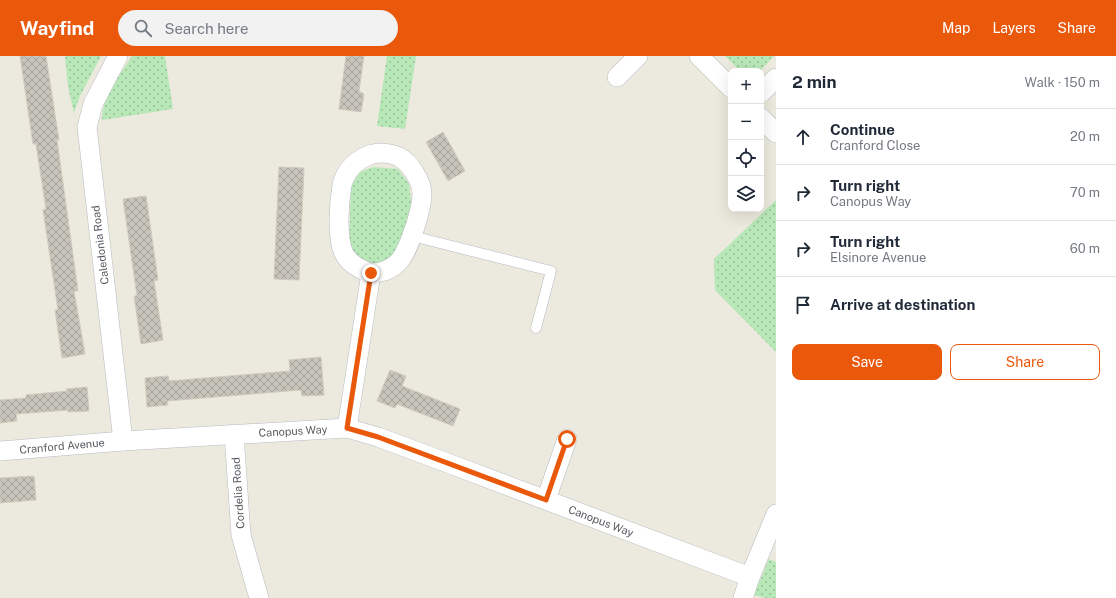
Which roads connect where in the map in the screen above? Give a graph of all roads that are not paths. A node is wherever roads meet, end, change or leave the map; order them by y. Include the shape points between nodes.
1 (118, 56) edge
2 (638, 56) edge
3 (699, 56) edge
4 (617, 77) dead end
5 (776, 78) edge
6 (728, 85) edge
7 (764, 90) edge
8 (764, 121) edge
9 (776, 134) edge
10 (412, 236) junction
11 (371, 273) junction
12 (536, 328) dead end
13 (347, 428) junction
14 (234, 434) junction
15 (567, 439) dead end
16 (123, 440) junction
17 (0, 451) edge
18 (546, 500) junction
19 (776, 514) edge
20 (769, 550) edge
21 (750, 577) junction
22 (259, 598) edge
23 (743, 598) edge

1 - 16 street, Caledonia Road via 93,104 87,127
2 - 4 street
3 - 6 street
5 - 7 street
8 - 9 street
10 - 11 street via 406,252 396,264 384,272
10 - 11 street via 422,194 421,185 410,167 399,156 378,153 354,164 348,170 342,184 339,208 340,247 348,259 362,270
10 - 12 lane via 551,271
11 - 13 street
13 - 14 street, Canopus Way
13 - 18 street, Canopus Way
14 - 16 street, Canopus Way
14 - 22 street, Cordelia Road via 241,535
15 - 18 street
16 - 17 street, Cranford Avenue
18 - 21 street, Canopus Way
19 - 20 street
20 - 21 street
21 - 23 street

